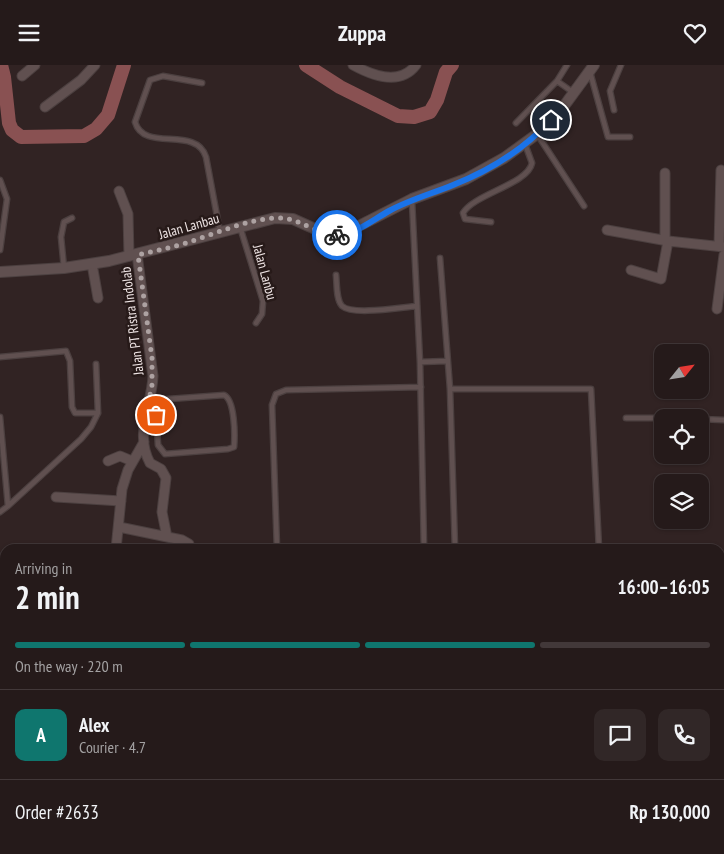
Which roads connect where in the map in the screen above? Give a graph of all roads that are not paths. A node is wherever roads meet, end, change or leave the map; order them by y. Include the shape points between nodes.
1 (35, 65) edge
2 (95, 65) edge
3 (353, 65) edge
4 (416, 65) edge
5 (567, 65) edge
6 (621, 65) edge
7 (364, 67) edge
8 (592, 68) edge
9 (22, 76) dead end
10 (557, 81) junction
11 (202, 83) dead end
12 (574, 93) junction
13 (45, 107) dead end
14 (614, 110) dead end
15 (516, 123) dead end
16 (537, 134) junction
17 (630, 137) dead end
18 (525, 144) junction
19 (721, 170) dead end
20 (665, 173) dead end
21 (0, 180) edge
22 (119, 191) dead end
23 (412, 199) junction
24 (584, 206) dead end
25 (72, 218) dead end
26 (491, 222) dead end
27 (240, 225) junction
28 (607, 230) dead end
29 (220, 232) junction
30 (667, 240) junction
31 (721, 247) edge
32 (0, 250) edge
33 (133, 255) junction
34 (724, 255) edge
35 (440, 258) dead end
36 (92, 264) junction
37 (64, 268) junction
38 (630, 270) dead end
39 (0, 272) edge
40 (336, 275) dead end
41 (98, 298) dead end
42 (417, 306) junction
43 (717, 309) dead end
44 (256, 323) dead end
45 (0, 357) edge
46 (447, 361) junction
47 (420, 362) junction
48 (96, 364) dead end
49 (421, 387) junction
50 (450, 389) junction
51 (152, 400) junction
52 (98, 413) junction
53 (0, 417) edge
54 (626, 417) dead end
55 (654, 419) edge
56 (709, 419) edge
57 (724, 420) edge
58 (0, 423) edge
59 (144, 442) junction
60 (108, 461) dead end
61 (132, 461) junction
62 (3, 466) edge
63 (56, 497) dead end
64 (121, 501) junction
65 (8, 506) junction
66 (0, 513) edge
67 (119, 527) junction
68 (166, 537) junction
69 (117, 544) edge
70 (188, 544) edge
71 (277, 544) edge
72 (424, 544) edge
73 (455, 544) edge
74 (599, 544) edge

1 - 9 street
2 - 13 street
3 - 7 street
4 - 7 street via 404,77 396,78 379,76
5 - 10 lane
6 - 14 lane via 610,91
8 - 12 street, Jalan Lanbau
8 - 17 lane via 608,137
10 - 12 lane
10 - 15 lane
11 - 29 lane via 163,76 150,79 135,122 141,133 201,147 206,157
12 - 16 street, Jalan Lanbau
16 - 18 street, Jalan Lanbau
16 - 24 lane
18 - 23 street, Jalan Lanbau via 466,179
18 - 26 lane via 532,163 528,171 476,200 463,213 465,219
19 - 31 street
20 - 30 street
21 - 32 lane via 7,199
22 - 33 street, Jalan PT Ristra Indolab via 128,214
23 - 27 street, Jalan Lanbau via 341,235 332,235 286,218
23 - 42 lane
25 - 37 lane via 64,222 61,229
27 - 29 street, Jalan Lanbau
27 - 44 lane, Jalan Lanbu via 263,301 262,314
28 - 30 street
29 - 33 street, Jalan Lanbau
30 - 31 street
30 - 38 street via 661,279
33 - 36 street, Jalan Lanbau
33 - 51 street, Jalan PT Ristra Indolab via 152,358
34 - 43 street
35 - 46 lane
36 - 37 street, Jalan Lanbau
36 - 41 street
37 - 39 street, Jalan Lanbau
40 - 42 lane via 340,302 346,308 370,310
42 - 47 lane
45 - 52 lane via 66,351 70,361 73,411
46 - 47 lane
46 - 50 lane
47 - 49 lane
48 - 52 lane
49 - 71 lane via 286,390 276,394 272,405
49 - 72 lane
50 - 73 lane
50 - 74 lane via 591,389
51 - 51 lane via 227,396 231,402 234,447 165,454 158,445
51 - 59 street, Jalan PT Ristra Indolab via 144,424
52 - 65 lane via 81,439
53 - 58 lane
54 - 55 lane
56 - 57 lane
58 - 62 lane
59 - 61 street, Jalan PT Ristra Indolab
59 - 68 street, Jalan PT Ristra Indolab via 150,463 161,469 166,478 162,512
60 - 61 street via 120,456
61 - 64 street, Jalan PT Ristra Indolab
62 - 65 lane
63 - 64 street
64 - 67 street, Jalan PT Ristra Indolab
65 - 66 lane
67 - 68 street
67 - 69 street, Jalan PT Ristra Indolab
68 - 70 street

